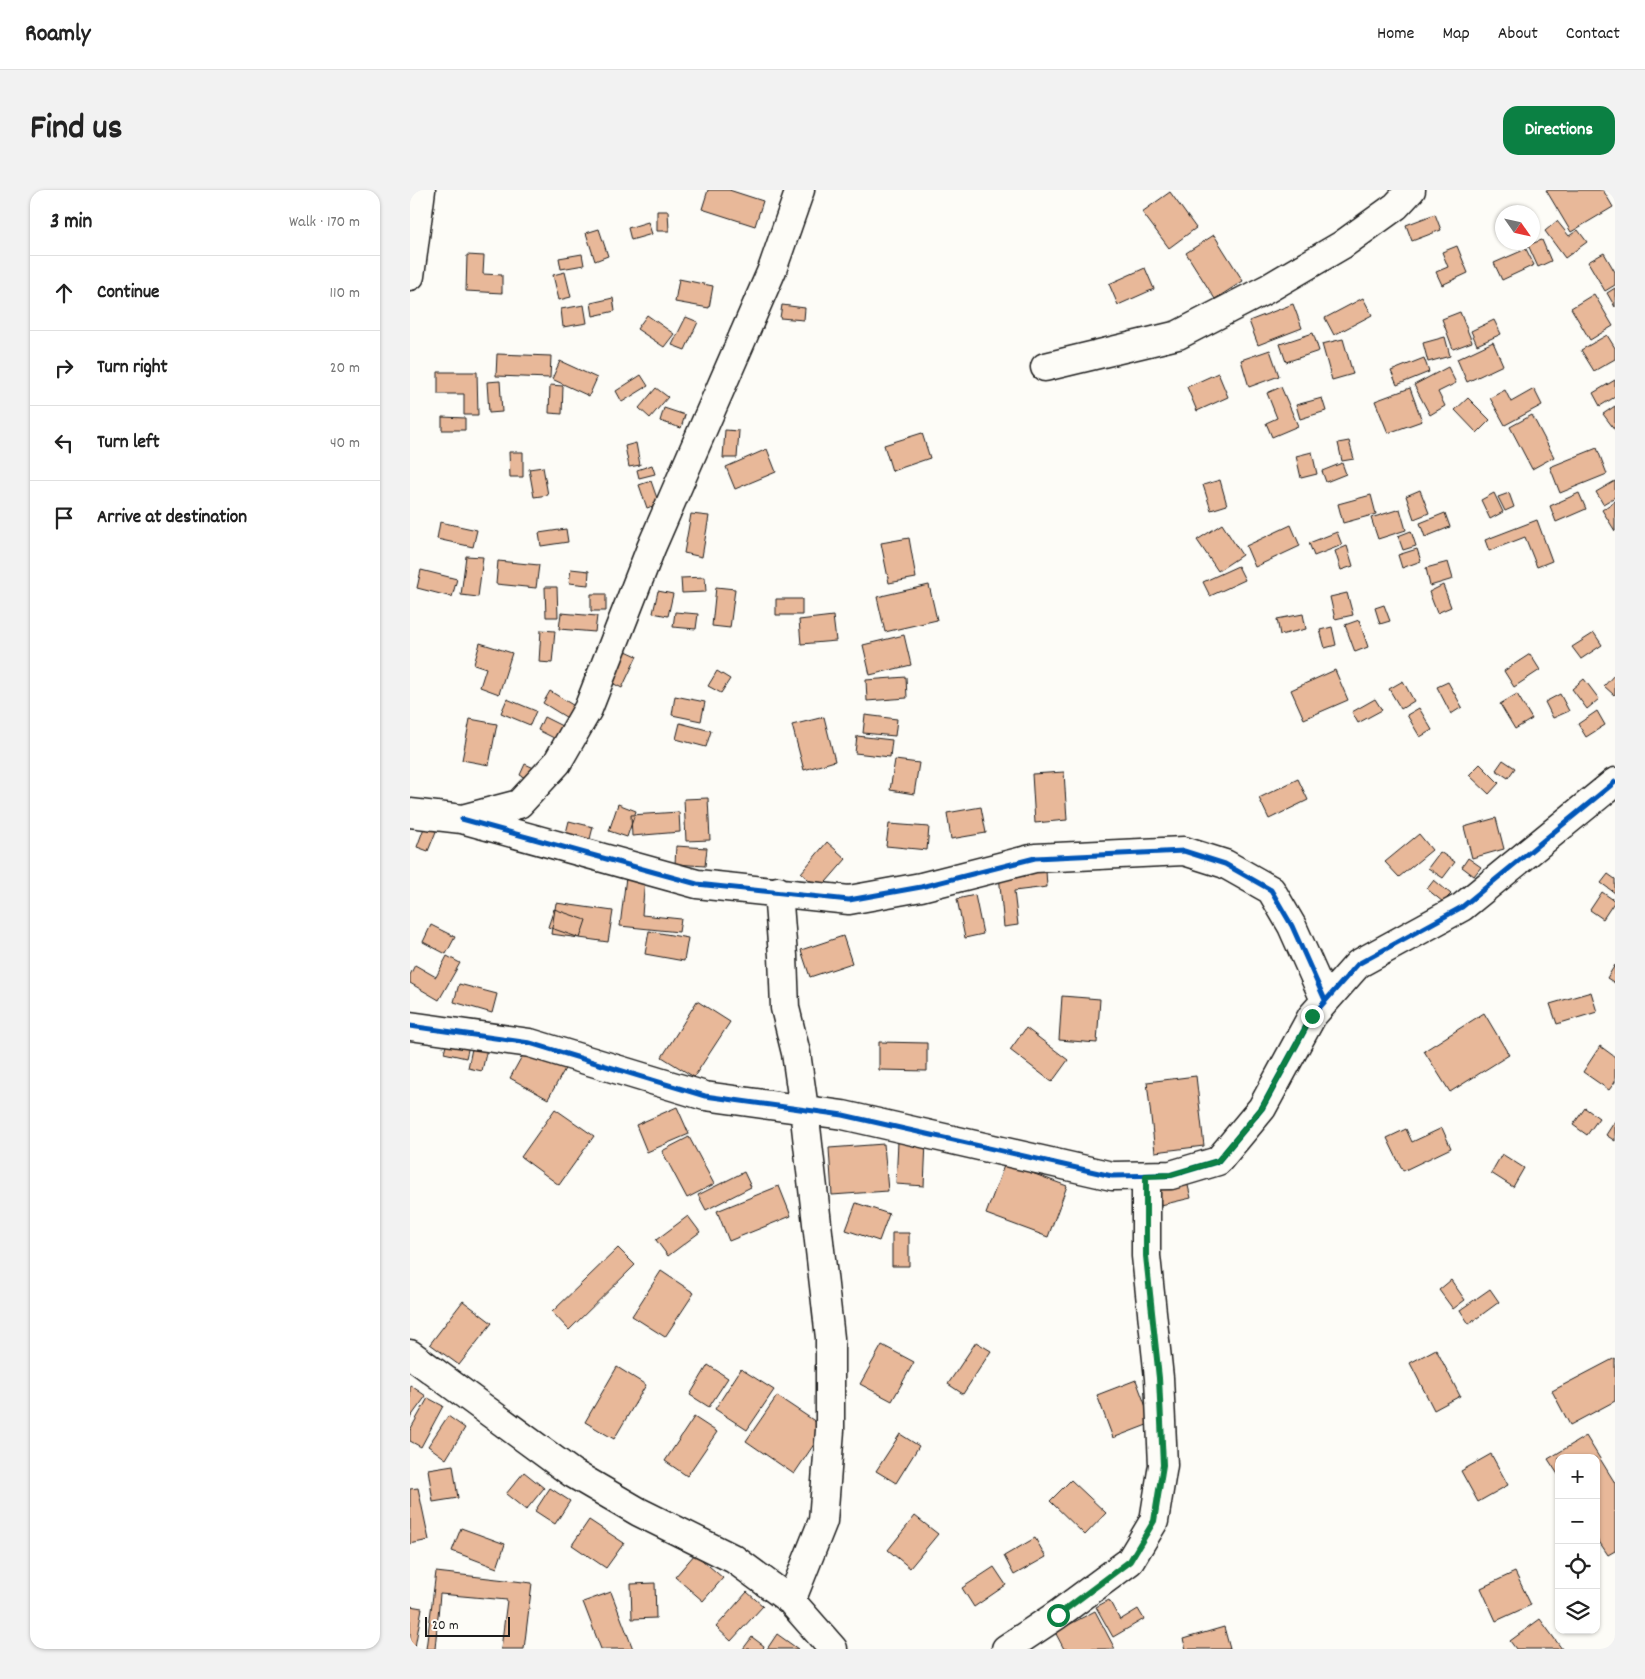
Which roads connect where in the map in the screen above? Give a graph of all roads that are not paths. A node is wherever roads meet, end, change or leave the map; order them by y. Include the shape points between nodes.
1 (422, 190) edge
2 (800, 190) edge
3 (1411, 190) edge
4 (410, 276) edge
5 (1045, 367) dead end
6 (1615, 782) edge
7 (410, 813) edge
8 (462, 819) junction
9 (778, 892) junction
10 (1325, 1000) junction
11 (410, 1026) edge
12 (804, 1110) junction
13 (1146, 1176) junction
14 (410, 1354) edge
15 (791, 1601) junction
16 (834, 1649) edge
17 (1006, 1649) edge

1 - 4 street
2 - 8 street via 772,270 651,548 588,708 557,764 520,804
3 - 5 street via 1396,206 1342,245 1178,335
6 - 10 street via 1462,907 1358,964
7 - 8 street
8 - 9 street via 696,884
9 - 10 street via 850,900 921,887 1035,858 1184,851 1225,864 1271,890 1292,926
9 - 12 street via 785,1008 796,1053
10 - 13 street via 1312,1016 1262,1108 1218,1161 1171,1175
11 - 12 street via 530,1043 705,1096
12 - 13 street via 843,1115 1112,1176
12 - 15 street via 830,1338 830,1430 823,1521
13 - 17 street via 1146,1256 1159,1378 1163,1465 1154,1521 1130,1561
14 - 15 street via 572,1473 639,1512 734,1560
15 - 16 street

